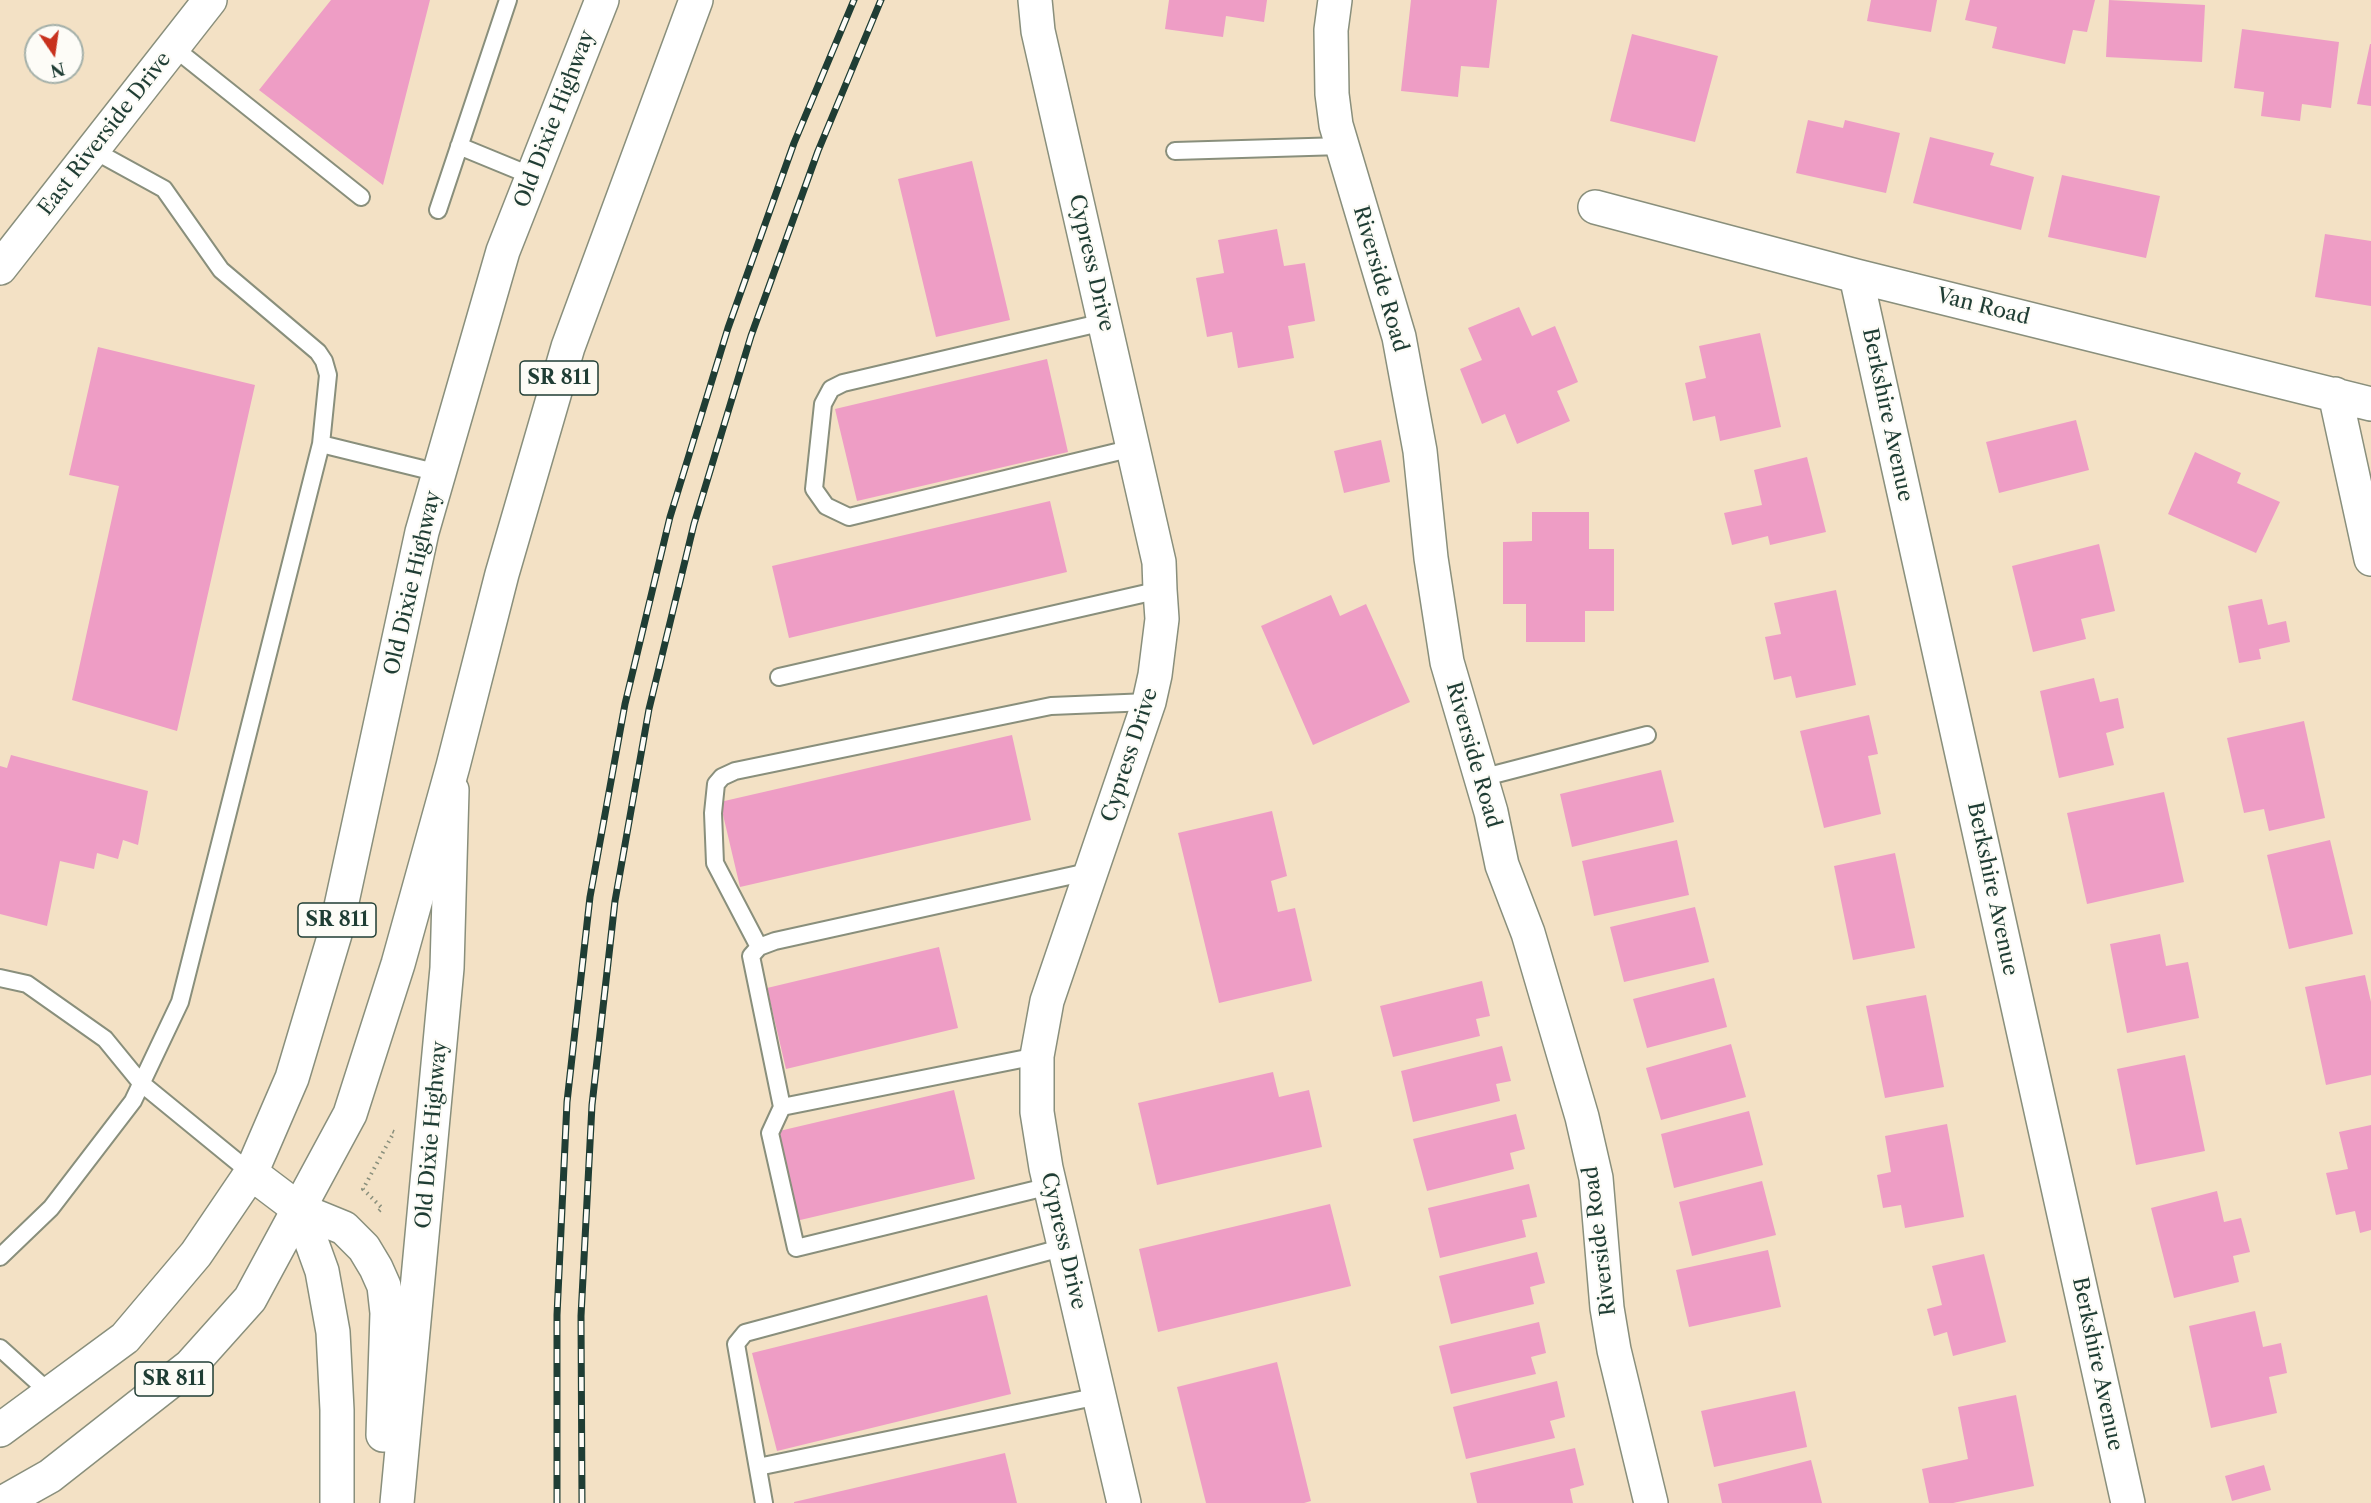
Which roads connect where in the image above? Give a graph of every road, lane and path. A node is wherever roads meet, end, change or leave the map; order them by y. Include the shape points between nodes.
1 (210, 0) edge
2 (508, 0) edge
3 (602, 0) edge
4 (696, 0) edge
5 (1035, 0) edge
6 (1335, 0) edge
7 (173, 47) junction
8 (459, 146) junction
9 (1342, 146) junction
10 (93, 150) junction
11 (1175, 151) dead end
12 (532, 176) junction
13 (361, 197) dead end
14 (1595, 207) dead end
15 (438, 210) dead end
16 (3, 256) edge
17 (1856, 276) junction
18 (1104, 322) junction
19 (2335, 394) junction
20 (2371, 404) edge
21 (321, 444) junction
22 (1133, 448) junction
23 (439, 472) junction
24 (2371, 559) edge
25 (1161, 590) junction
26 (779, 677) dead end
27 (1149, 702) junction
28 (1647, 735) dead end
29 (453, 766) junction
30 (1481, 778) junction
31 (1092, 872) junction
32 (759, 947) junction
33 (0, 978) edge
34 (1038, 1056) junction
35 (141, 1083) junction
36 (782, 1107) junction
37 (389, 1130) dead end
38 (251, 1173) junction
39 (1050, 1186) junction
40 (300, 1210) junction
41 (379, 1211) dead end
42 (1065, 1248) junction
43 (0, 1257) edge
44 (0, 1348) edge
45 (51, 1394) junction
46 (1099, 1396) junction
47 (0, 1430) edge
48 (758, 1467) junction
49 (2, 1503) edge
50 (337, 1503) edge
51 (382, 1503) edge
52 (397, 1503) edge
53 (764, 1503) edge
54 (1124, 1503) edge
55 (1651, 1503) edge
56 (2128, 1503) edge

1 - 7 street, East Riverside Drive
2 - 8 lane
3 - 12 street, Old Dixie Highway / SR 811
4 - 29 street, Old Dixie Highway / SR 811 via 568,347 502,574
5 - 18 street, Cypress Drive via 1038,31
6 - 9 street, Riverside Road via 1331,30 1332,94
7 - 10 street, East Riverside Drive
7 - 13 lane
8 - 12 lane
8 - 15 lane
9 - 11 lane
9 - 30 street, Riverside Road via 1399,337 1420,451 1447,662
10 - 16 street, East Riverside Drive
10 - 21 lane via 164,189 221,270 318,352 328,375
12 - 23 street, Old Dixie Highway / SR 811 via 503,251
14 - 17 street, Van Road
17 - 19 street, Van Road
17 - 56 street, Berkshire Avenue
18 - 22 street, Cypress Drive
18 - 22 lane via 831,389 823,404 814,489 826,506 849,517
19 - 20 street, Van Road
19 - 24 street
21 - 23 lane
21 - 35 lane via 180,1002
22 - 25 street, Cypress Drive via 1159,562
23 - 38 street, Old Dixie Highway / SR 811 via 422,532 334,934 292,1078
25 - 26 lane
25 - 27 street, Cypress Drive via 1162,619
27 - 31 street, Cypress Drive
27 - 32 lane via 1051,706 735,771 722,777 716,784 713,813 715,863
28 - 30 lane
29 - 40 street, Old Dixie Highway / SR 811 via 398,964 350,1114
29 - 52 street, Old Dixie Highway via 447,968
30 - 55 street, Riverside Road via 1502,865 1528,933 1582,1117 1596,1178 1614,1350
31 - 32 lane
31 - 34 street, Cypress Drive via 1047,1001
32 - 36 lane via 751,956
33 - 35 lane via 27,984 105,1039
34 - 36 lane
34 - 39 street, Cypress Drive via 1037,1112
35 - 38 lane
35 - 43 lane via 133,1101 51,1208
36 - 39 lane via 770,1133 796,1248
37 - 41 path via 394,1132 363,1189 382,1208
38 - 40 street
38 - 45 street, Old Dixie Highway / SR 811 via 196,1254 125,1338
39 - 42 street, Cypress Drive
40 - 49 street, Old Dixie Highway / SR 811 via 250,1299 190,1366 50,1476
40 - 50 street via 322,1271 333,1332
40 - 51 street via 344,1228 364,1248 384,1286 387,1313
42 - 46 street, Cypress Drive
42 - 48 lane via 745,1333 736,1344
44 - 45 lane
45 - 47 street, Old Dixie Highway / SR 811
46 - 48 lane
46 - 54 street, Cypress Drive
48 - 53 lane

